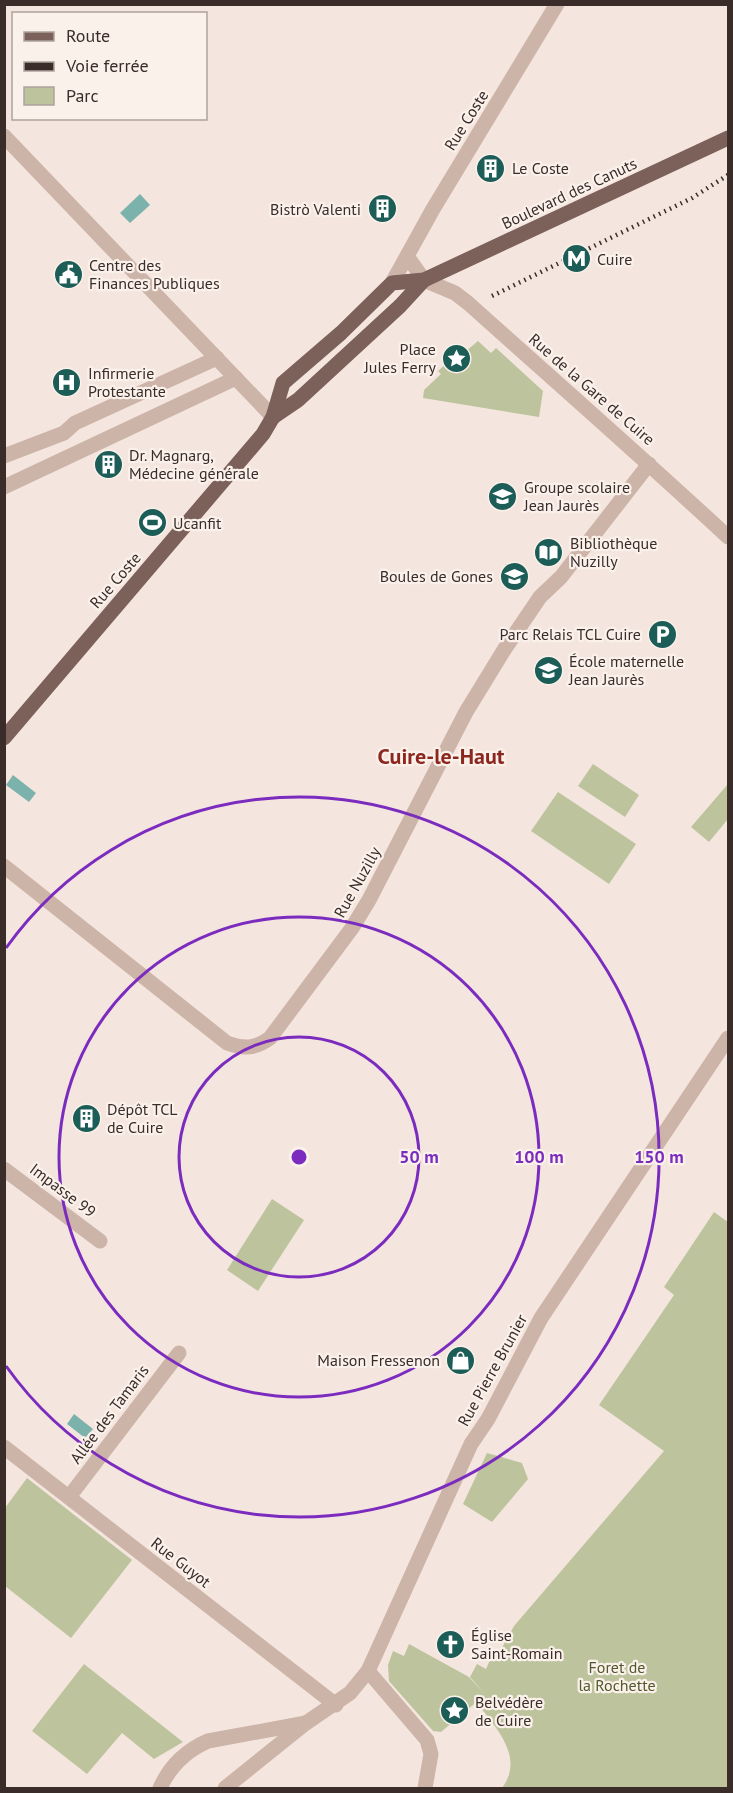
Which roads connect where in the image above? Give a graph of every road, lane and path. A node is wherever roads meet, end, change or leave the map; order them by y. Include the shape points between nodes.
1 (557, 4) edge
2 (4, 136) edge
3 (729, 138) edge
4 (407, 256) junction
5 (424, 280) junction
6 (392, 283) junction
7 (217, 358) junction
8 (236, 378) junction
9 (273, 417) junction
10 (4, 456) edge
11 (650, 464) junction
12 (4, 487) edge
13 (729, 537) edge
14 (4, 738) edge
15 (4, 866) edge
16 (729, 1038) edge
17 (4, 1169) edge
18 (100, 1241) dead end
19 (179, 1353) dead end
20 (4, 1447) edge
21 (69, 1497) junction
22 (368, 1671) junction
23 (336, 1705) junction
24 (306, 1723) junction
25 (160, 1788) edge
26 (225, 1788) edge
27 (425, 1788) edge

1 - 4 street, Rue Coste
2 - 7 street
3 - 5 main road, Boulevard des Canuts
4 - 5 street
4 - 6 street, Rue Coste
5 - 6 main road
5 - 9 main road, Rue Coste via 298,400
5 - 11 street, Rue de la Gare de Cuire via 468,303
6 - 9 main road, Rue Coste via 283,383
7 - 8 street
7 - 10 street via 75,423 66,432
8 - 9 street
8 - 12 street
9 - 14 main road, Rue Coste via 263,434
11 - 13 street, Rue de la Gare de Cuire
11 - 15 street, Rue Nuzilly via 561,577 540,597 470,706 364,909 262,1044 239,1047 227,1043
16 - 22 street, Rue Pierre Brunier via 532,1331 488,1419 471,1444
17 - 18 street, Impasse 99
19 - 21 street, Allée des Tamaris
20 - 21 street, Rue Guyot
21 - 23 street, Rue Guyot
22 - 23 street, Rue Pierre Brunier
22 - 27 street via 427,1740 431,1754
23 - 24 street, Rue Pierre Brunier
24 - 25 street, Rue Pierre Brunier via 208,1741 174,1764
24 - 26 street, Rue Pierre Brunier

